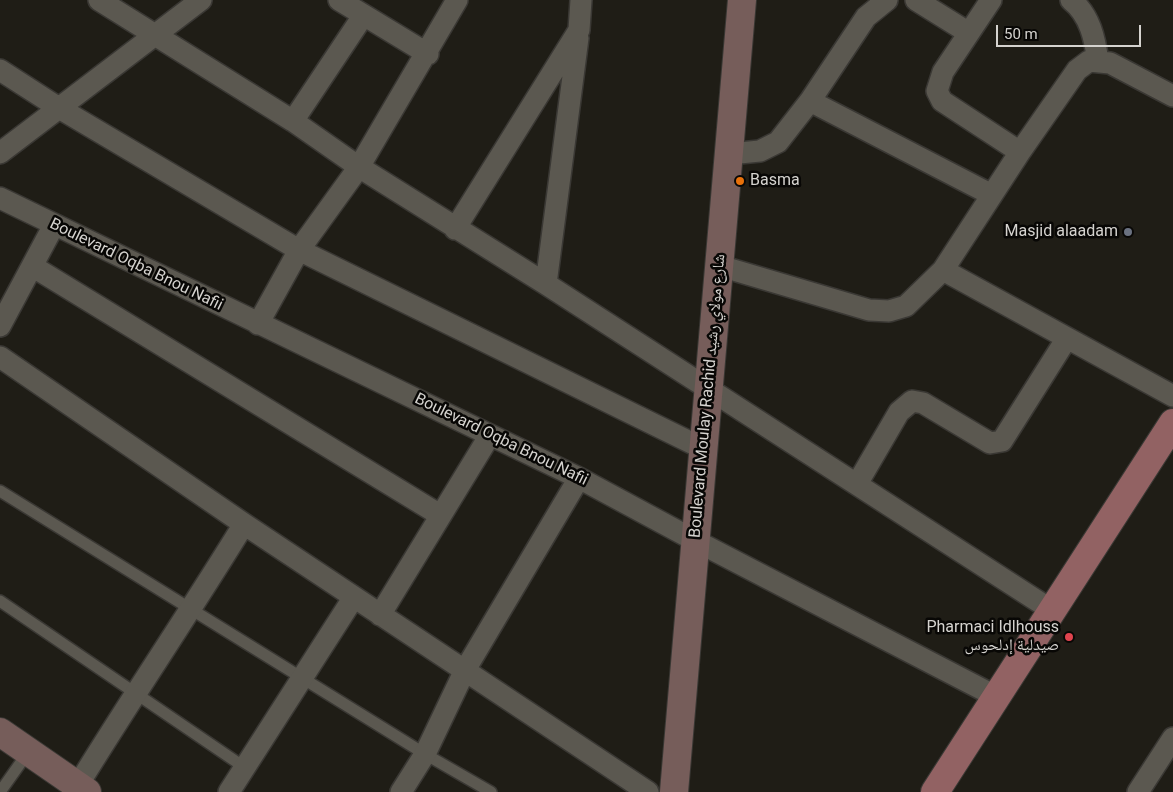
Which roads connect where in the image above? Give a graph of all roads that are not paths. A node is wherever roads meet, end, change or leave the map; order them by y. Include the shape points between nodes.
1 (99, 0) edge
2 (201, 0) edge
3 (458, 0) edge
4 (582, 0) edge
5 (742, 0) edge
6 (888, 0) edge
7 (916, 0) edge
8 (992, 0) edge
9 (1071, 0) edge
10 (355, 7) edge
11 (579, 30) junction
12 (969, 33) junction
13 (156, 34) junction
14 (428, 54) junction
15 (1098, 62) junction
16 (0, 70) edge
17 (1173, 96) edge
18 (810, 101) junction
19 (59, 108) junction
20 (293, 121) junction
21 (1020, 152) junction
22 (0, 153) edge
23 (729, 154) junction
24 (359, 167) junction
25 (992, 195) junction
26 (0, 198) edge
27 (54, 226) junction
28 (455, 229) junction
29 (299, 250) junction
30 (32, 266) junction
31 (720, 266) junction
32 (943, 270) junction
33 (546, 284) junction
34 (258, 324) junction
35 (0, 326) edge
36 (1067, 338) junction
37 (0, 357) edge
38 (709, 388) junction
39 (1173, 396) edge
40 (1173, 423) edge
41 (490, 434) junction
42 (704, 449) junction
43 (580, 478) junction
44 (857, 484) junction
45 (0, 491) edge
46 (440, 515) junction
47 (244, 524) junction
48 (696, 542) junction
49 (354, 597) junction
50 (0, 601) edge
51 (192, 609) junction
52 (1053, 611) junction
53 (380, 615) junction
54 (466, 670) junction
55 (303, 677) junction
56 (134, 693) junction
57 (995, 696) junction
58 (0, 732) edge
59 (1173, 738) edge
60 (29, 752) junction
61 (425, 754) junction
62 (244, 768) junction
63 (82, 789) edge
64 (0, 792) edge
65 (229, 792) edge
66 (401, 792) edge
67 (491, 792) edge
68 (648, 792) edge
69 (674, 792) edge
70 (935, 792) edge
71 (1138, 792) edge

1 - 13 street
2 - 13 street
3 - 14 street
4 - 11 street
5 - 23 street, Boulevard Moulay Rachid شارع مولاي رشيد
6 - 18 street via 866,17
7 - 12 street
8 - 12 street
9 - 15 street via 1087,19
10 - 14 street
10 - 20 street
11 - 28 street
11 - 33 street
12 - 21 street via 942,72 938,96
13 - 19 street
13 - 20 street
14 - 24 street
15 - 17 street via 1110,64
15 - 21 street via 1089,61 1076,70
16 - 19 street
18 - 23 street via 778,142 769,148
18 - 25 street
19 - 22 street
19 - 29 street
20 - 24 street
21 - 25 street
23 - 31 street, Boulevard Moulay Rachid شارع مولاي رشيد
24 - 28 street
24 - 29 street
25 - 32 street
26 - 27 street, Boulevard Oqba Bnou Nafii
27 - 30 street
27 - 34 street, Boulevard Oqba Bnou Nafii
28 - 33 street
29 - 34 street
29 - 42 street
30 - 35 street
30 - 46 street
31 - 32 street via 869,310 889,311 906,306
31 - 38 street, Boulevard Moulay Rachid شارع مولاي رشيد
32 - 36 street
33 - 38 street
34 - 41 street, Boulevard Oqba Bnou Nafii
36 - 39 street
36 - 44 street via 1002,441 990,442 923,402 912,401 899,412
37 - 47 street
38 - 42 street, Boulevard Moulay Rachid شارع مولاي رشيد
38 - 44 street
40 - 52 main road
41 - 43 street, Boulevard Oqba Bnou Nafii
41 - 46 street
42 - 48 street, Boulevard Moulay Rachid شارع مولاي رشيد
43 - 48 street, Boulevard Oqba Bnou Nafii
43 - 54 street
44 - 52 street
45 - 51 lane
46 - 53 street
47 - 49 street
47 - 51 street
48 - 57 street, Boulevard Oqba Bnou Nafii
48 - 69 street, Boulevard Moulay Rachid شارع مولاي رشيد
49 - 53 street
49 - 55 street
50 - 56 lane
51 - 55 lane
51 - 56 street
52 - 57 main road
53 - 54 street
54 - 61 street
54 - 68 street
55 - 61 lane
55 - 62 street
56 - 62 lane
56 - 63 street
57 - 70 main road
58 - 60 street
59 - 71 street
60 - 63 street
60 - 64 lane
61 - 66 street
61 - 67 lane
62 - 65 street

